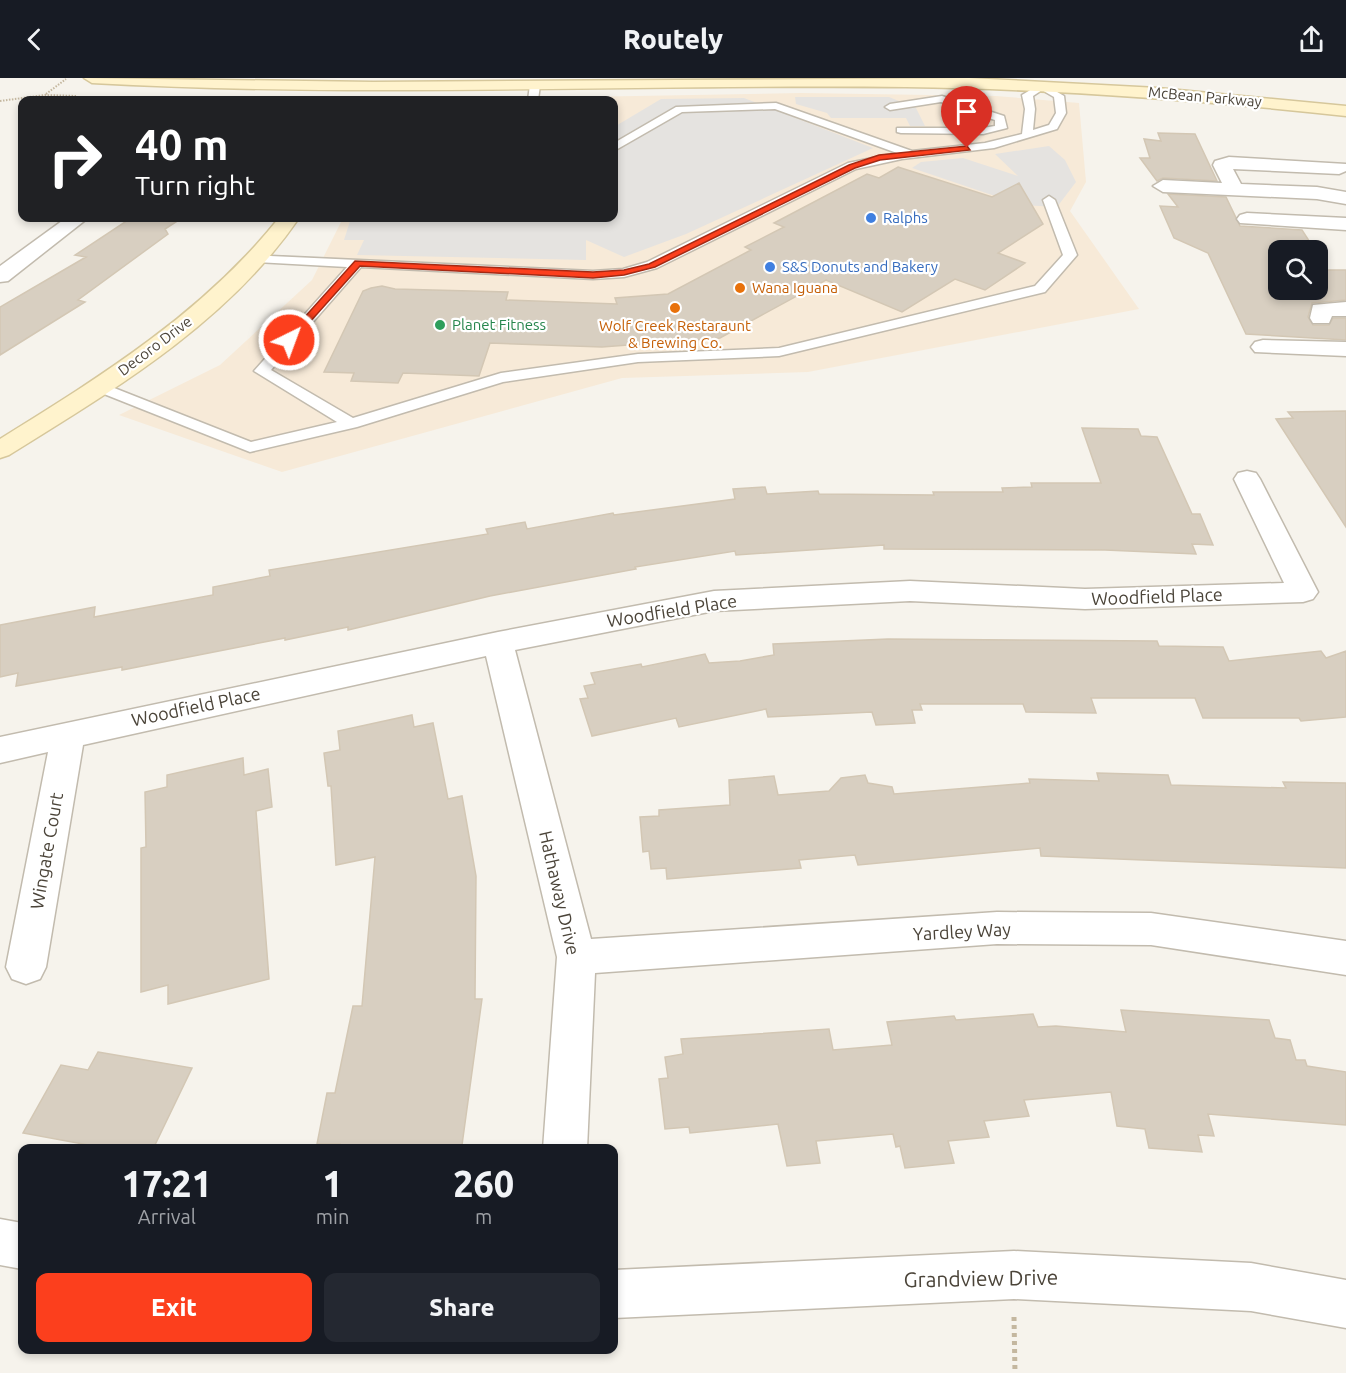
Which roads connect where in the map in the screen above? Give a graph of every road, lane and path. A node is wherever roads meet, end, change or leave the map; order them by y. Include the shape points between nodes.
1 (68, 78) edge
2 (92, 78) edge
3 (1149, 78) edge
4 (768, 82) junction
5 (1041, 82) edge
6 (356, 88) edge
7 (534, 93) edge
8 (45, 94) junction
9 (32, 96) edge
10 (70, 96) edge
11 (1346, 96) edge
12 (18, 98) edge
13 (0, 101) edge
14 (776, 106) junction
15 (890, 107) dead end
16 (1346, 111) edge
17 (901, 130) dead end
18 (1027, 136) junction
19 (618, 146) edge
20 (1279, 148) dead end
21 (1339, 148) dead end
22 (910, 153) junction
23 (1289, 166) junction
24 (1342, 172) edge
25 (1163, 186) dead end
26 (1235, 190) junction
27 (1346, 197) edge
28 (1048, 200) dead end
29 (1247, 219) dead end
30 (72, 222) edge
31 (286, 222) edge
32 (1346, 224) edge
33 (256, 258) junction
34 (10, 260) edge
35 (358, 263) junction
36 (0, 276) edge
37 (1346, 309) edge
38 (1321, 318) dead end
39 (1263, 347) dead end
40 (1346, 349) edge
41 (99, 387) junction
42 (351, 424) junction
43 (0, 450) edge
44 (1247, 479) dead end
45 (498, 643) junction
46 (68, 734) junction
47 (0, 750) edge
48 (576, 957) junction
49 (1346, 958) edge
50 (26, 967) dead end
51 (565, 1144) edge
52 (0, 1242) edge
53 (18, 1245) edge
54 (1014, 1275) junction
55 (618, 1294) edge
56 (1346, 1304) edge
57 (1015, 1373) edge

1 - 8 path
2 - 6 main road, McBean Parkway
3 - 11 main road, McBean Parkway
4 - 5 main road, McBean Parkway
4 - 7 main road, McBean Parkway
4 - 14 lane
5 - 16 main road, McBean Parkway
5 - 18 lane via 1027,94
5 - 18 lane via 1059,96 1061,113 1053,127
6 - 7 main road, McBean Parkway
8 - 9 path
8 - 10 path
12 - 13 path
14 - 19 lane via 680,108
14 - 22 lane
15 - 17 lane via 942,99 1000,118 1001,128
18 - 22 lane via 985,146
20 - 23 street
21 - 24 street
22 - 35 lane via 852,166 652,266 624,273 593,275
23 - 24 street
23 - 26 street via 1222,165
24 - 27 street
25 - 26 street
26 - 27 street
28 - 42 lane via 1070,255 1040,289 779,352 638,358 501,378
29 - 32 street
30 - 34 street
31 - 33 main road, Decoro Drive
33 - 35 lane
33 - 41 main road, Decoro Drive via 191,319
34 - 36 street
35 - 42 lane via 262,371
37 - 38 street via 1321,310
39 - 40 street
41 - 42 lane via 250,447
41 - 43 main road, Decoro Drive
44 - 45 street, Woodfield Place via 1304,592 1085,599 910,591 714,601
45 - 46 street, Woodfield Place
45 - 48 street, Hathaway Drive
46 - 47 street, Woodfield Place
46 - 50 street, Wingate Court
48 - 49 street, Yardley Way via 998,928 1150,928
48 - 51 street, Hathaway Drive
52 - 53 street
54 - 55 street, Grandview Drive
54 - 56 street, Grandview Drive via 1251,1287
54 - 57 path

